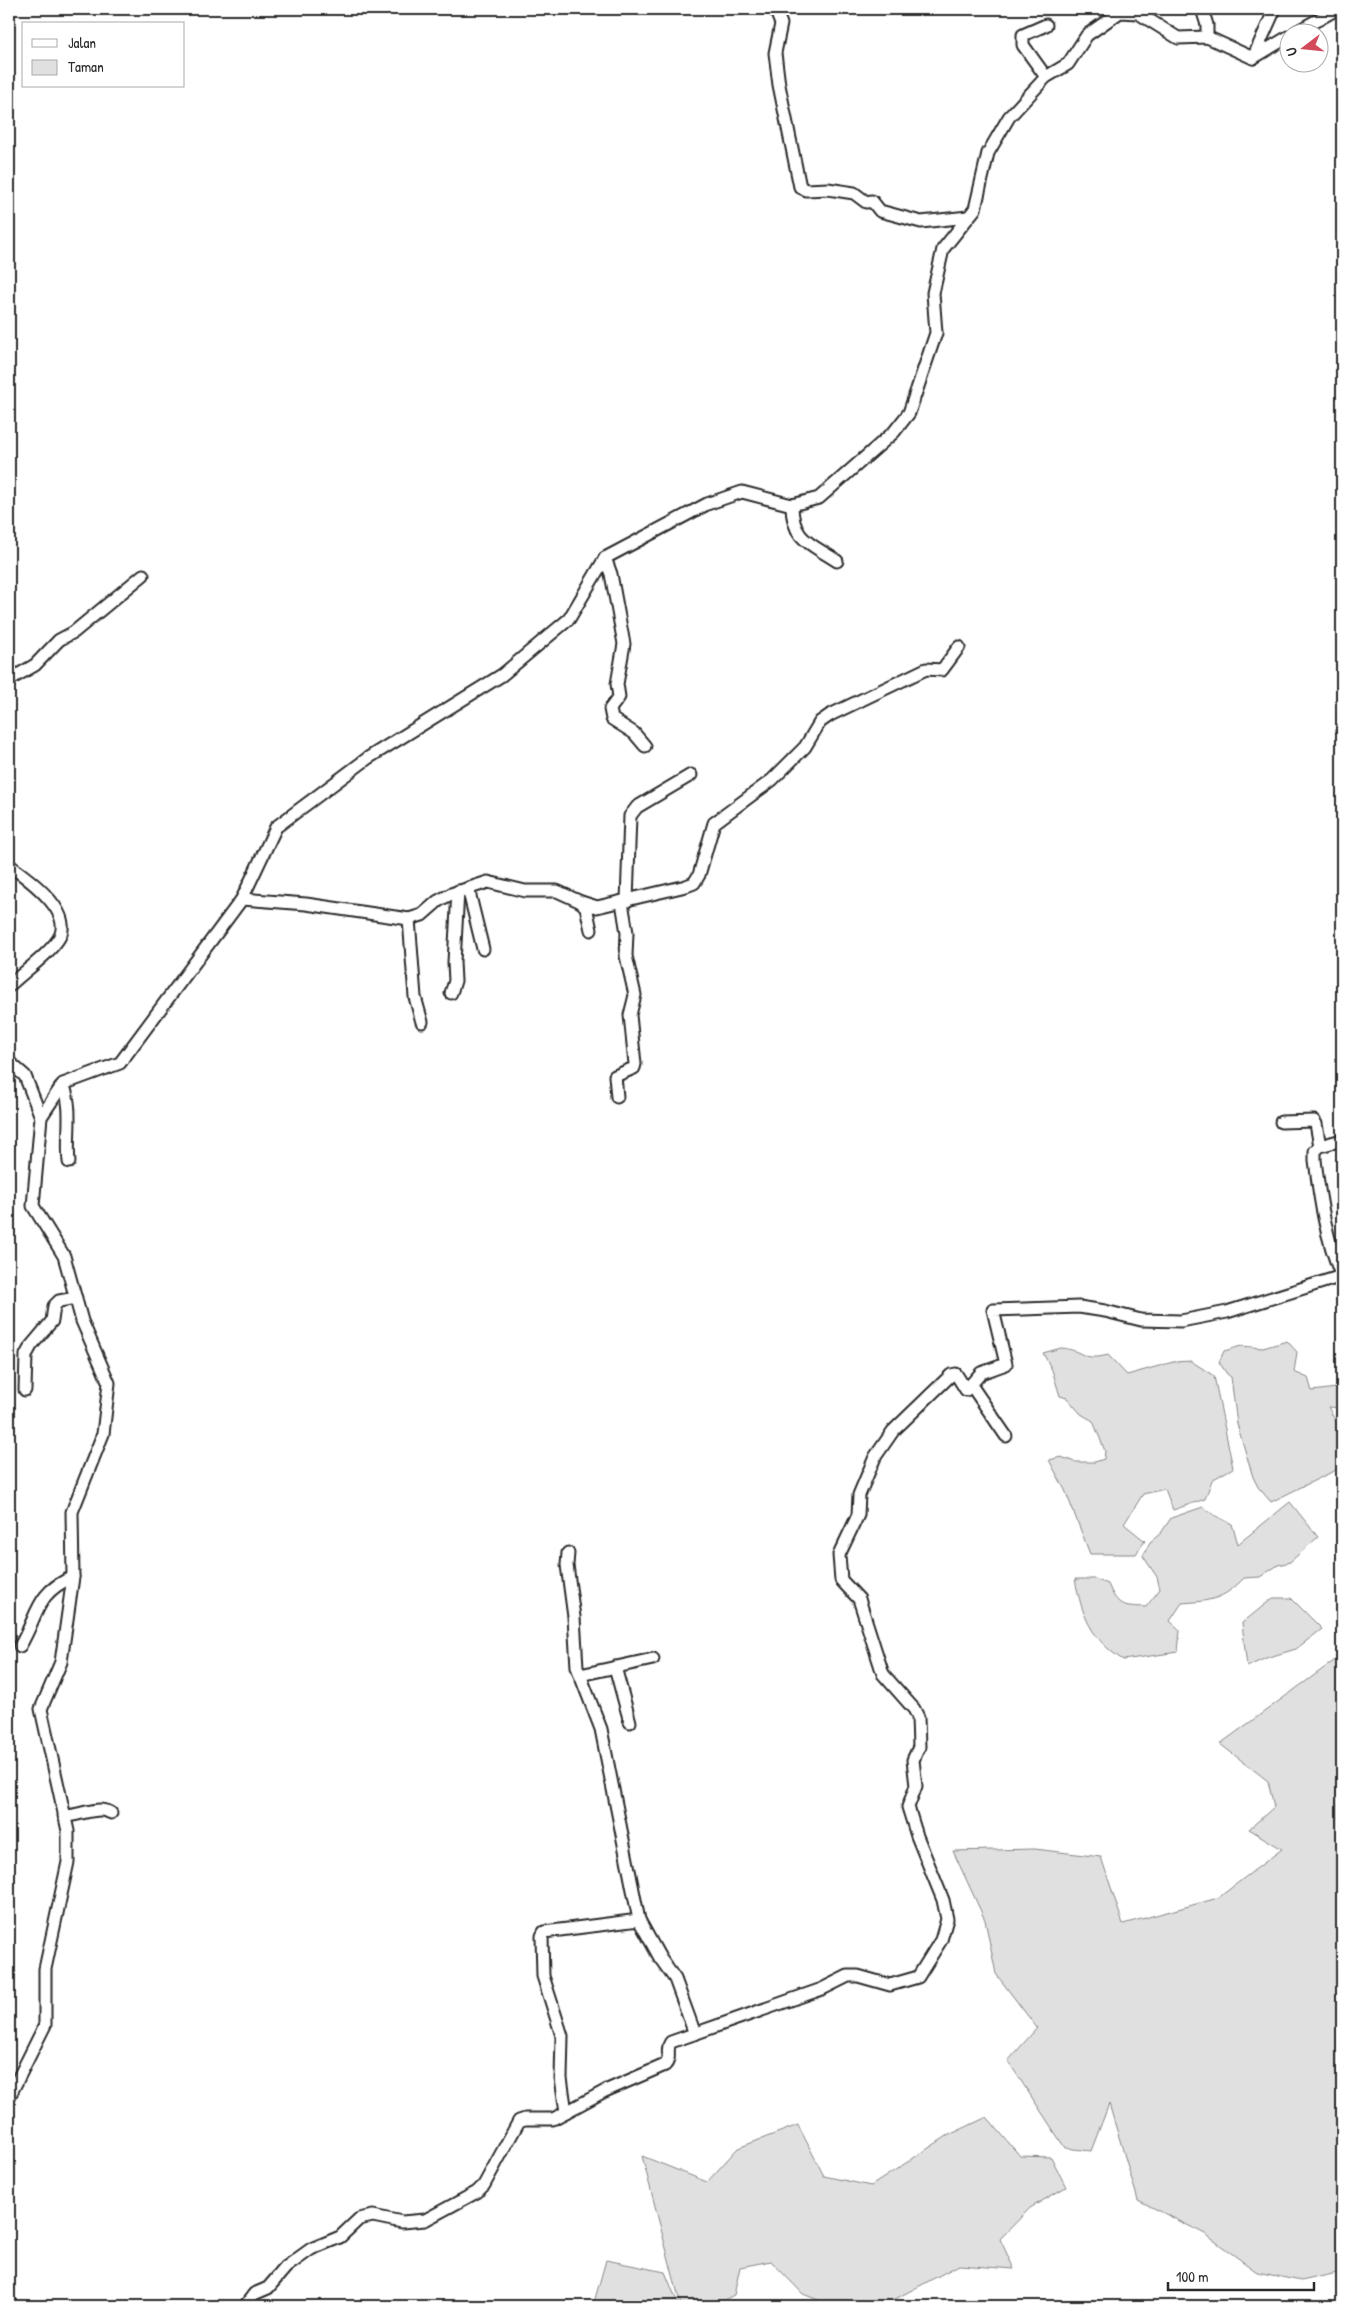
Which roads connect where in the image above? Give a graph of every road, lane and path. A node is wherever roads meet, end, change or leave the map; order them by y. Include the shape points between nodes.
1 (775, 9) edge
2 (1202, 9) edge
3 (1275, 9) edge
4 (1336, 9) edge
5 (1313, 22) edge
6 (1046, 25) dead end
7 (1207, 37) junction
8 (1278, 43) edge
9 (1253, 58) junction
10 (1046, 76) junction
11 (968, 217) junction
12 (792, 505) junction
13 (605, 558) junction
14 (837, 561) dead end
15 (143, 575) dead end
16 (959, 647) dead end
17 (9, 680) edge
18 (645, 746) dead end
19 (691, 775) dead end
20 (9, 865) edge
21 (463, 889) junction
22 (242, 899) junction
23 (581, 902) junction
24 (625, 902) junction
25 (409, 919) junction
26 (591, 930) dead end
27 (484, 949) dead end
28 (9, 986) edge
29 (451, 993) dead end
30 (422, 1022) dead end
31 (9, 1062) edge
32 (63, 1084) junction
33 (617, 1097) dead end
34 (41, 1117) junction
35 (1281, 1122) dead end
36 (1342, 1140) edge
37 (1320, 1146) junction
38 (69, 1162) dead end
39 (1342, 1277) edge
40 (76, 1298) junction
41 (971, 1385) junction
42 (25, 1390) dead end
43 (1006, 1436) dead end
44 (568, 1553) dead end
45 (74, 1577) junction
46 (20, 1646) dead end
47 (653, 1659) dead end
48 (615, 1667) junction
49 (580, 1675) junction
50 (630, 1722) dead end
51 (110, 1812) dead end
52 (64, 1816) junction
53 (639, 1920) junction
54 (695, 2034) junction
55 (9, 2097) edge
56 (566, 2112) junction
57 (245, 2306) edge

1 - 11 street via 781,24 775,53 779,85 800,188 854,193 866,202 872,201 880,211 920,222
2 - 7 street
3 - 9 street
4 - 5 street
6 - 10 street via 1022,38
7 - 9 street
7 - 10 street via 1178,38 1138,13 1120,12 1087,35 1068,64
8 - 9 street
10 - 11 street via 1010,117 988,153 975,210
11 - 12 street via 943,249 933,293 936,333 909,413 894,432 819,498
12 - 13 street via 742,492 707,504
12 - 14 street via 797,530 808,543
13 - 18 street via 624,644 617,684 619,697 610,709 611,715 612,719 634,732
13 - 22 street via 569,619 502,675 368,758 276,827
15 - 17 street via 74,632 59,640 35,665
16 - 24 street via 942,670 922,671 820,722 805,747 778,774 714,824 694,883
19 - 24 street via 637,807 630,816
20 - 28 street via 44,892 59,917 62,932 50,949
21 - 23 street via 488,882 525,891 557,891
21 - 25 street via 438,901 422,915
21 - 27 street
21 - 29 street via 454,962 455,981
22 - 25 street via 306,904
22 - 32 street via 120,1063
23 - 24 street via 597,906
23 - 26 street via 586,907
24 - 33 street via 626,956 635,997 630,1015 635,1064 634,1068 615,1076
25 - 30 street via 415,997
31 - 34 street via 25,1076
32 - 34 street
32 - 38 street via 70,1109 67,1131
34 - 40 street via 33,1206 64,1256
35 - 37 street via 1314,1121
36 - 37 street
37 - 39 street via 1315,1151 1315,1160 1322,1211 1330,1247
39 - 41 street via 1228,1312 1181,1321 1141,1320 1079,1307 996,1309 993,1315 1006,1364 981,1373
40 - 42 street via 59,1301 54,1306 52,1321 28,1350
40 - 45 street via 82,1321 109,1383 103,1434 72,1512
41 - 43 street
41 - 54 street via 966,1390 956,1374 952,1374 894,1430 875,1457 859,1496 858,1515 839,1555 842,1580 859,1599 883,1674 918,1717 919,1747 913,1760 916,1786 908,1805 947,1916 941,1940 920,1976 914,1979 890,1984 848,1976 822,1989
44 - 49 street
45 - 46 street via 58,1584 44,1596
45 - 52 street via 61,1662 41,1709
47 - 48 street
48 - 49 street
48 - 50 street
49 - 53 street via 602,1729
51 - 52 street via 99,1809
52 - 55 street via 68,1831 68,1862 45,1969 45,2025
53 - 54 street via 675,1979
53 - 56 street via 543,1933 543,1976 562,2036 561,2078
54 - 56 street via 669,2044 665,2065
56 - 57 street via 549,2120 519,2121 482,2188 429,2219 402,2222 373,2216 356,2221 340,2237 311,2249 286,2267 268,2288 254,2294

